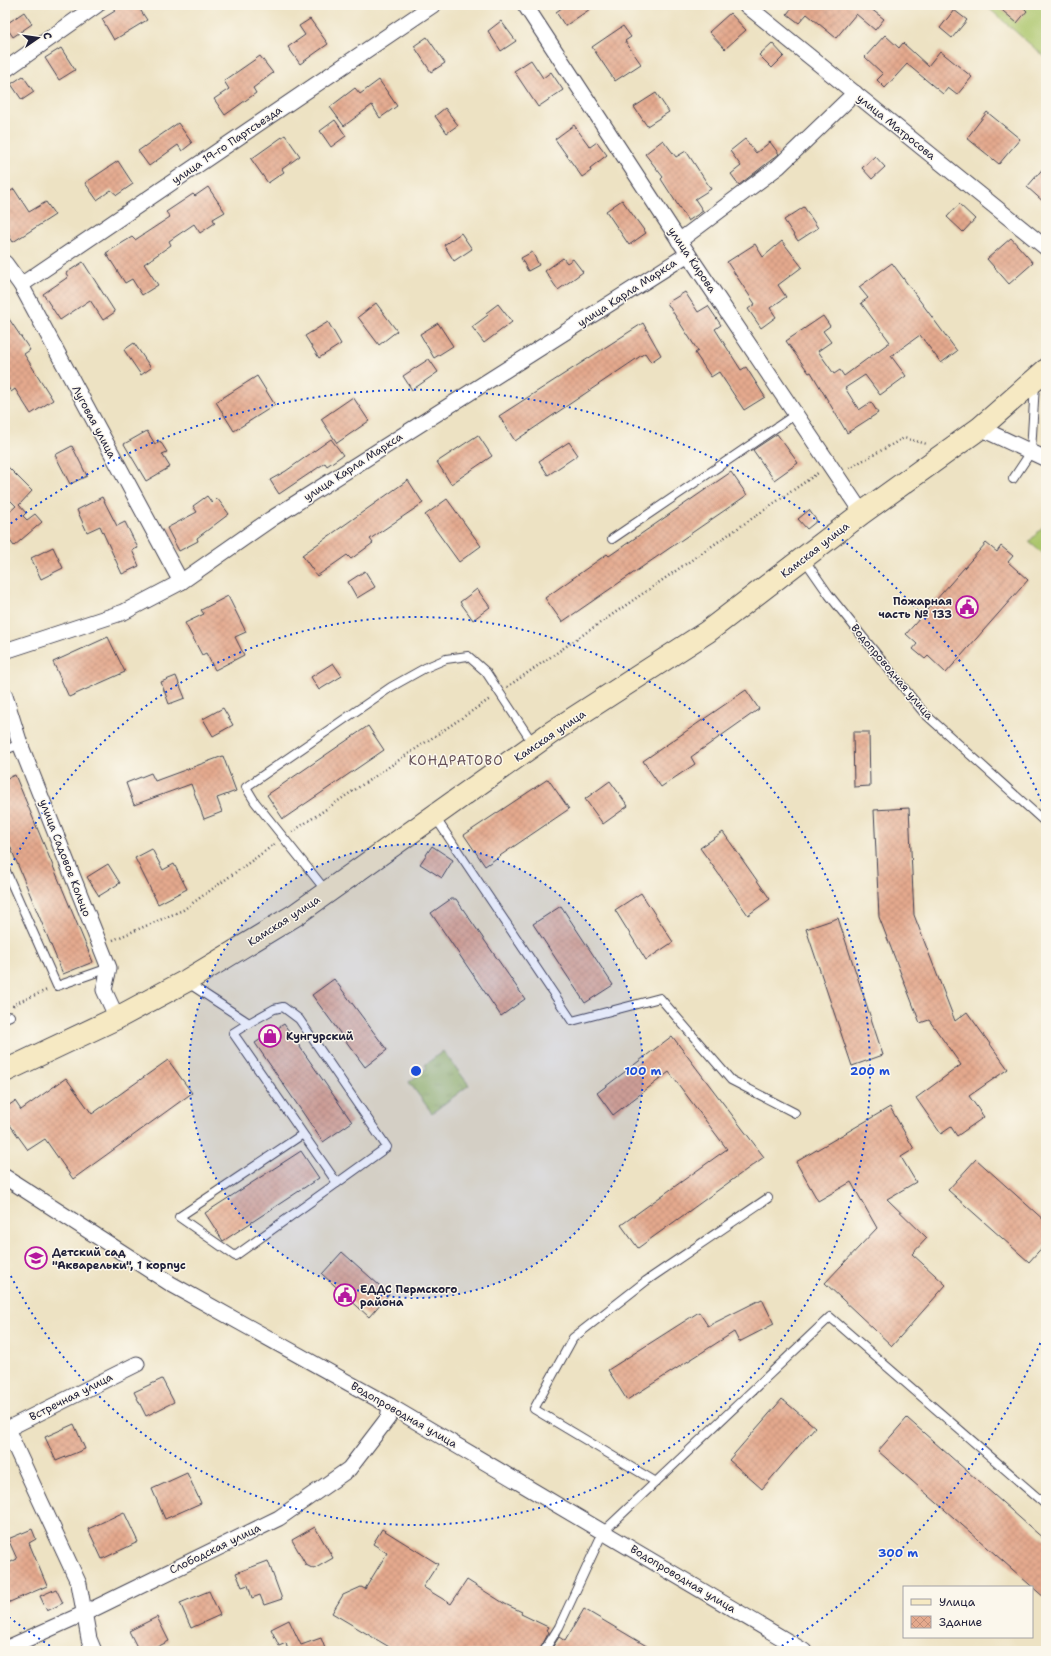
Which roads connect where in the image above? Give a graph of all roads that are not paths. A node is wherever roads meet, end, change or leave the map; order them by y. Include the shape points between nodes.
1 (97, 5) edge
2 (433, 5) edge
3 (525, 5) edge
4 (746, 5) edge
5 (5, 70) edge
6 (856, 93) junction
7 (680, 241) junction
8 (1046, 248) edge
9 (688, 254) junction
10 (5, 263) edge
11 (21, 285) junction
12 (1041, 375) edge
13 (796, 414) junction
14 (980, 428) junction
15 (1032, 452) junction
16 (1046, 459) edge
17 (1013, 479) dead end
18 (862, 513) junction
19 (612, 539) dead end
20 (803, 558) junction
21 (181, 582) junction
22 (5, 651) edge
23 (5, 696) edge
24 (20, 744) junction
25 (534, 745) junction
26 (5, 750) edge
27 (434, 817) junction
28 (1046, 823) edge
29 (5, 869) edge
30 (327, 893) junction
31 (109, 968) junction
32 (186, 981) junction
33 (117, 1018) junction
34 (249, 1024) junction
35 (5, 1071) edge
36 (795, 1113) dead end
37 (303, 1134) junction
38 (5, 1177) edge
39 (337, 1183) junction
40 (768, 1198) dead end
41 (137, 1364) dead end
42 (390, 1406) junction
43 (6, 1430) edge
44 (656, 1482) junction
45 (1046, 1504) edge
46 (603, 1532) junction
47 (85, 1613) junction
48 (5, 1649) edge
49 (94, 1651) edge
50 (544, 1651) edge
51 (804, 1651) edge

1 - 5 street
2 - 11 street, улица 19-го Партсъезда
3 - 7 street, улица Кирова
4 - 6 street, улица Матросова
6 - 7 street via 778,167
6 - 8 street, улица Матросова
7 - 9 street, улица Кирова
9 - 13 street, улица Кирова
9 - 21 street, улица Карла Маркса via 271,520
10 - 11 street, Луговая улица
11 - 21 street, Луговая улица
12 - 14 street, Камская улица
12 - 15 lane
13 - 18 street, улица Кирова
13 - 19 lane
14 - 15 street
14 - 18 street, Камская улица
15 - 16 street
15 - 17 lane
18 - 20 street, Камская улица
20 - 25 street, Камская улица via 707,632
20 - 28 lane, Водопроводная улица via 829,595 924,713
21 - 22 street, улица Карла Маркса via 124,612
23 - 24 street, улица Садовое Кольцо
24 - 26 lane
24 - 31 street, улица Садовое Кольцо
25 - 27 street, Камская улица
25 - 30 lane via 486,672 468,656 446,659 391,687 246,786 255,802
27 - 30 street, Камская улица
27 - 36 lane via 572,1021 660,998 731,1080
29 - 31 lane via 57,986
30 - 32 street, Камская улица
31 - 33 street via 104,990
32 - 33 street, Камская улица
32 - 34 lane
33 - 35 street, Камская улица
34 - 37 lane via 233,1033
34 - 39 lane via 274,1009 283,1007 299,1019 387,1147
37 - 39 lane
37 - 39 lane via 179,1218 235,1256
38 - 42 street, Водопроводная улица via 170,1284
40 - 44 lane via 646,1281 573,1338 534,1409
41 - 43 street, Встречная улица
42 - 46 street, Водопроводная улица
42 - 47 street, Слободская улица via 388,1418 349,1469 279,1518
43 - 47 street via 79,1584
44 - 45 lane via 830,1317
44 - 46 lane
46 - 50 lane via 559,1627
46 - 51 street, Водопроводная улица
47 - 48 street, Слободская улица
47 - 49 street via 89,1639

